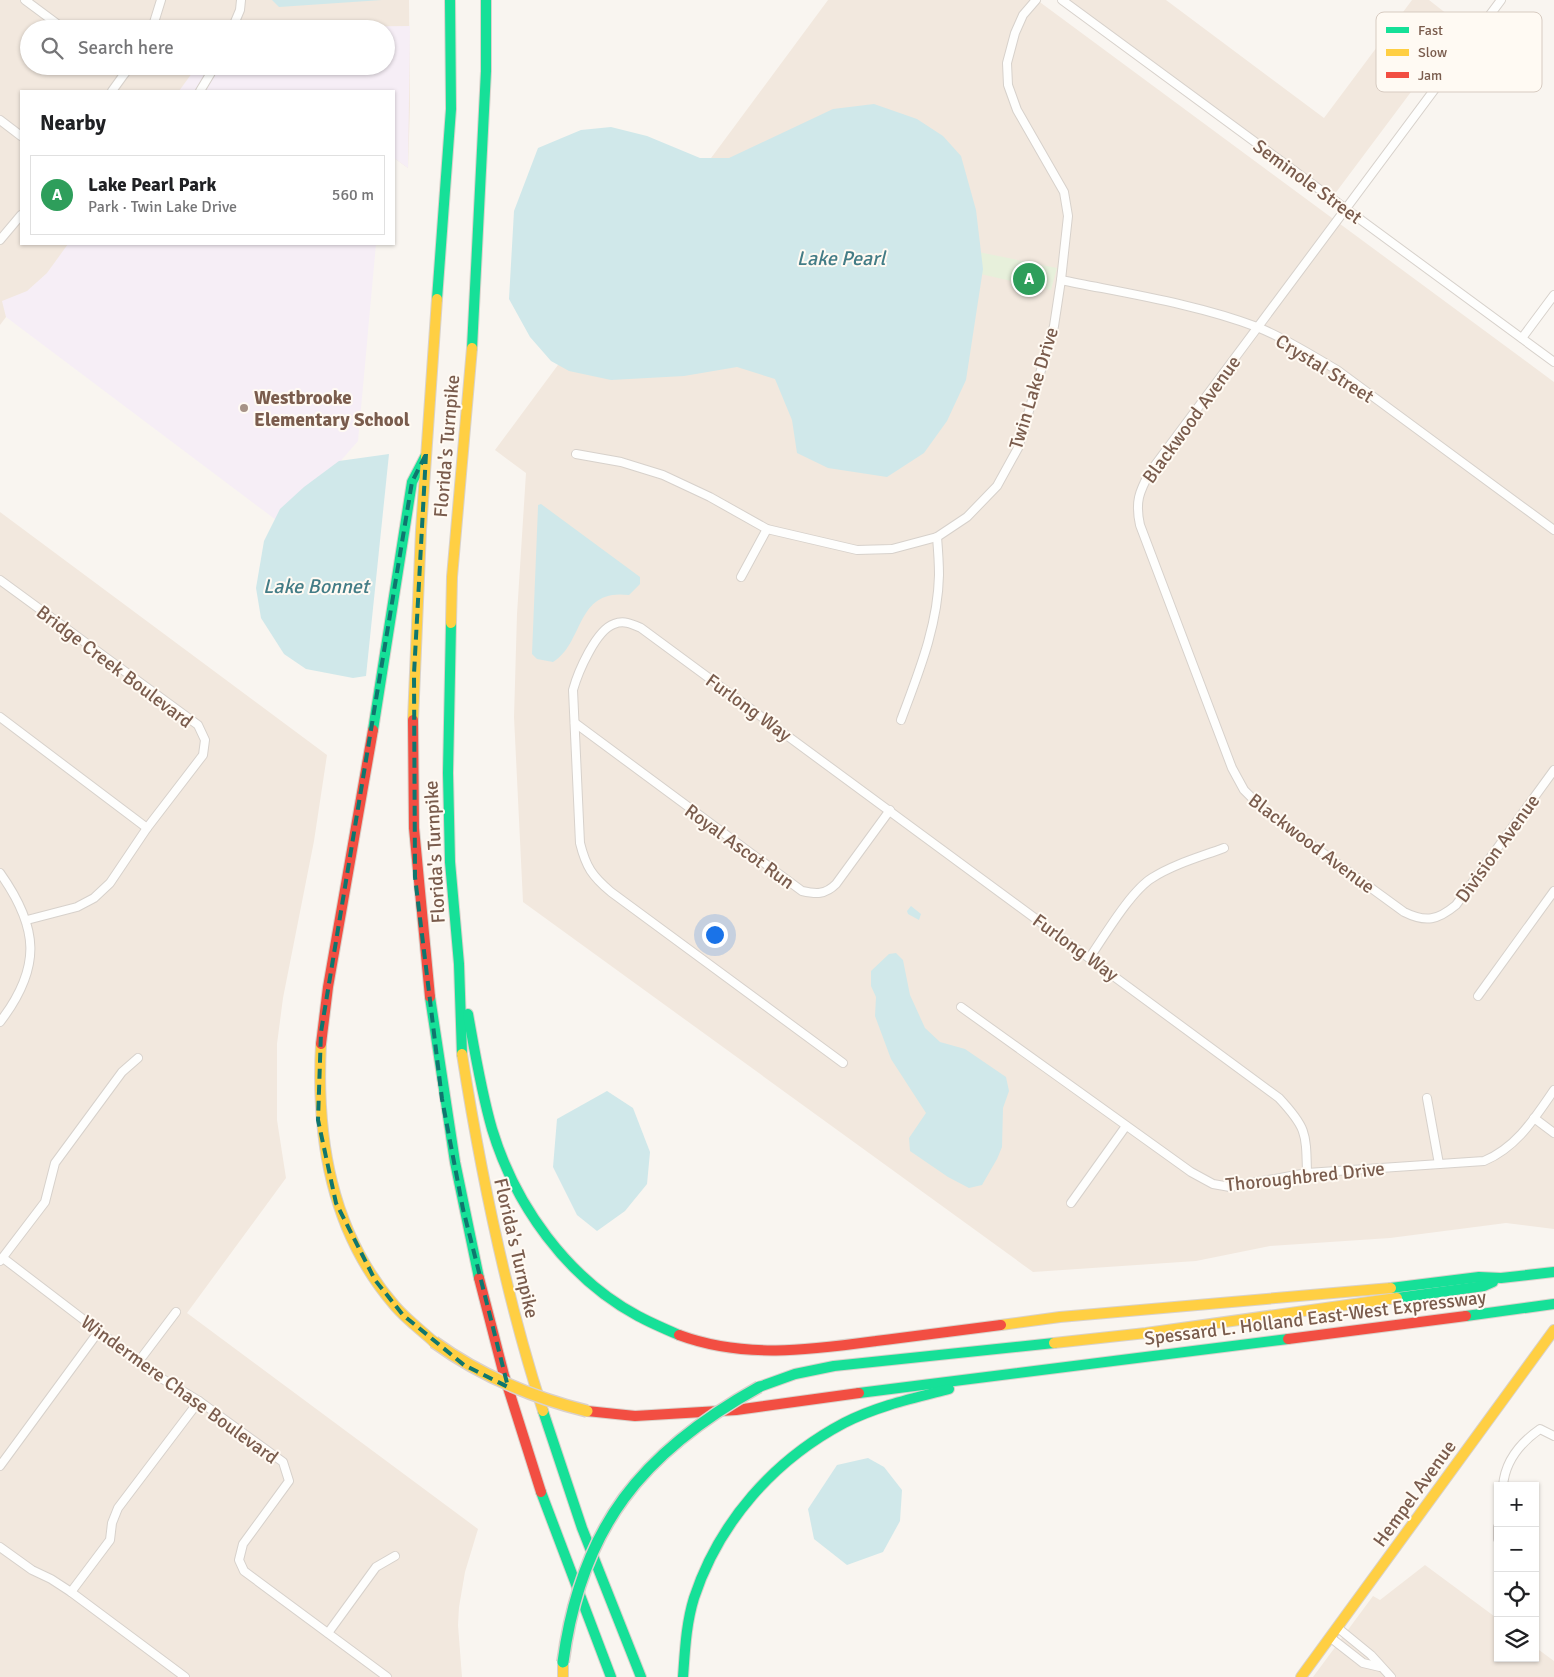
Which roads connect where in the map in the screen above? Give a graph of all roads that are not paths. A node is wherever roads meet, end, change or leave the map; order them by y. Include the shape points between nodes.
1 (25, 0) edge
2 (161, 0) edge
3 (241, 0) edge
4 (450, 0) edge
5 (486, 0) edge
6 (1036, 0) edge
7 (1062, 0) edge
8 (1501, 0) edge
9 (34, 3) edge
10 (1492, 12) edge
11 (54, 20) edge
12 (155, 20) edge
13 (236, 20) edge
14 (124, 75) edge
15 (210, 75) edge
16 (113, 90) edge
17 (201, 90) edge
18 (1432, 92) edge
19 (0, 120) edge
20 (20, 135) edge
21 (1345, 209) junction
22 (20, 216) edge
23 (0, 240) edge
24 (1062, 280) junction
25 (1554, 295) edge
26 (1258, 327) junction
27 (1522, 338) junction
28 (1554, 362) edge
29 (426, 454) junction
30 (576, 454) dead end
31 (767, 529) junction
32 (1554, 530) edge
33 (937, 537) junction
34 (740, 577) dead end
35 (0, 580) edge
36 (0, 717) edge
37 (901, 720) dead end
38 (575, 724) junction
39 (1554, 770) edge
40 (890, 810) junction
41 (147, 828) junction
42 (1224, 848) dead end
43 (0, 873) edge
44 (1554, 891) edge
45 (27, 920) junction
46 (1432, 920) joint
47 (1090, 957) junction
48 (459, 964) junction
49 (1478, 996) dead end
50 (960, 1007) dead end
51 (0, 1022) edge
52 (138, 1058) dead end
53 (843, 1063) dead end
54 (1554, 1090) edge
55 (1427, 1098) dead end
56 (1534, 1118) junction
57 (1126, 1126) junction
58 (1554, 1133) edge
59 (1439, 1164) junction
60 (1307, 1173) junction
61 (1071, 1203) dead end
62 (1, 1260) edge
63 (1554, 1272) edge
64 (1501, 1278) junction
65 (1554, 1304) edge
66 (176, 1312) dead end
67 (1554, 1330) edge
68 (99, 1331) junction
69 (138, 1361) junction
70 (1080, 1366) junction
71 (200, 1401) junction
72 (1554, 1436) edge
73 (0, 1466) edge
74 (1503, 1482) edge
75 (0, 1546) edge
76 (395, 1556) dead end
77 (71, 1592) junction
78 (1338, 1628) junction
79 (328, 1633) junction
80 (1331, 1638) junction
81 (1380, 1667) junction
82 (185, 1677) edge
83 (387, 1677) edge
84 (563, 1677) edge
85 (611, 1677) edge
86 (641, 1677) edge
87 (683, 1677) edge
88 (1301, 1677) edge
89 (1391, 1677) edge

1 - 9 street
2 - 12 street
3 - 13 street
4 - 29 main road, Florida's Turnpike via 451,119
5 - 48 main road, Florida's Turnpike via 483,143 451,604 448,774 450,862
6 - 24 street, Twin Lake Drive via 1023,15 1015,33 1007,62 1008,85 1018,110 1064,192 1068,216
7 - 21 street, Seminole Street
8 - 10 street, Blackwood Avenue
9 - 11 street
14 - 16 street
15 - 17 street
18 - 21 street, Blackwood Avenue
19 - 20 street
21 - 26 street, Blackwood Avenue
21 - 27 street, Seminole Street
22 - 23 street
24 - 26 street, Crystal Street via 1209,312
24 - 33 street, Twin Lake Drive via 1054,326 1018,448 997,486 967,517
25 - 27 street
26 - 32 street, Crystal Street via 1337,370
26 - 46 street, Blackwood Avenue via 1150,472 1136,508 1140,525 1232,768 1244,790 1264,810 1404,912 1418,919
27 - 28 street, Seminole Street
29 - 70 main road, bridge via 412,482 356,840 321,1032 317,1080 324,1161 336,1203 353,1243 380,1287 403,1315 464,1365 500,1384 545,1401 587,1411 635,1416 736,1410 1042,1368
29 - 85 main road, Florida's Turnpike via 417,598 412,772 415,877 442,1099 463,1209 489,1321 512,1401 557,1537
30 - 31 street, Twin Lake Drive via 663,474
31 - 33 street, Twin Lake Drive via 857,550 892,549
31 - 34 street
33 - 37 street via 939,575 928,647
35 - 41 street, Bridge Creek Boulevard via 198,726 205,740 203,755
36 - 41 street
38 - 40 street, Royal Ascot Run via 802,891 828,892
38 - 40 street, Furlong Way via 573,690 580,668 602,632 613,624 628,622 641,628
38 - 53 street, Furlong Way via 580,843 585,862 594,877
39 - 46 street, Division Avenue via 1456,905
40 - 47 street, Furlong Way
41 - 45 street, Bridge Creek Boulevard via 110,883 94,898 77,907
42 - 47 street via 1150,879
43 - 45 street
44 - 49 street
45 - 51 street via 32,952 30,960 23,984
47 - 60 street, Furlong Way via 1279,1098 1298,1119 1306,1137
48 - 64 main road via 480,1082 493,1131 510,1175 537,1222 563,1258 598,1290 637,1316 681,1336 726,1348 770,1352 1060,1317 1354,1292 1479,1277
48 - 86 main road, Florida's Turnpike via 462,1053 479,1162 498,1251 551,1439
50 - 57 street, Thoroughbred Drive
52 - 62 street via 122,1072 55,1162 45,1202
54 - 56 street, Thoroughbred Drive
55 - 59 street
56 - 58 street
56 - 59 street, Thoroughbred Drive via 1501,1154 1484,1161
57 - 60 street, Thoroughbred Drive via 1190,1172 1213,1184 1230,1187
57 - 61 street
59 - 60 street, Thoroughbred Drive
62 - 68 street, Windermere Chase Boulevard
63 - 64 main road, Spessard L. Holland East-West Expressway
64 - 84 main road, bridge via 1484,1286 1155,1331 834,1366 795,1374 759,1387 729,1402 668,1445 616,1508 582,1575 570,1616
65 - 70 main road, Spessard L. Holland East-West Expressway
66 - 69 street
67 - 78 main road, Hempel Avenue
68 - 69 street, Windermere Chase Boulevard
68 - 73 street
69 - 71 street, Windermere Chase Boulevard
70 - 87 main road via 1058,1374 964,1385 887,1406 845,1422 780,1465 753,1492 709,1559 686,1636
71 - 77 street via 118,1508 110,1540
71 - 79 street, Windermere Chase Boulevard via 282,1462 288,1473 289,1481 243,1544 239,1560 244,1571
72 - 74 street via 1540,1429 1527,1438 1513,1453
75 - 77 street via 32,1570
76 - 79 street via 376,1567
77 - 82 street
78 - 80 main road, Hempel Avenue
78 - 81 street via 1371,1654
79 - 83 street, Windermere Chase Boulevard
80 - 81 street via 1363,1663
80 - 88 main road, Hempel Avenue
81 - 89 street

